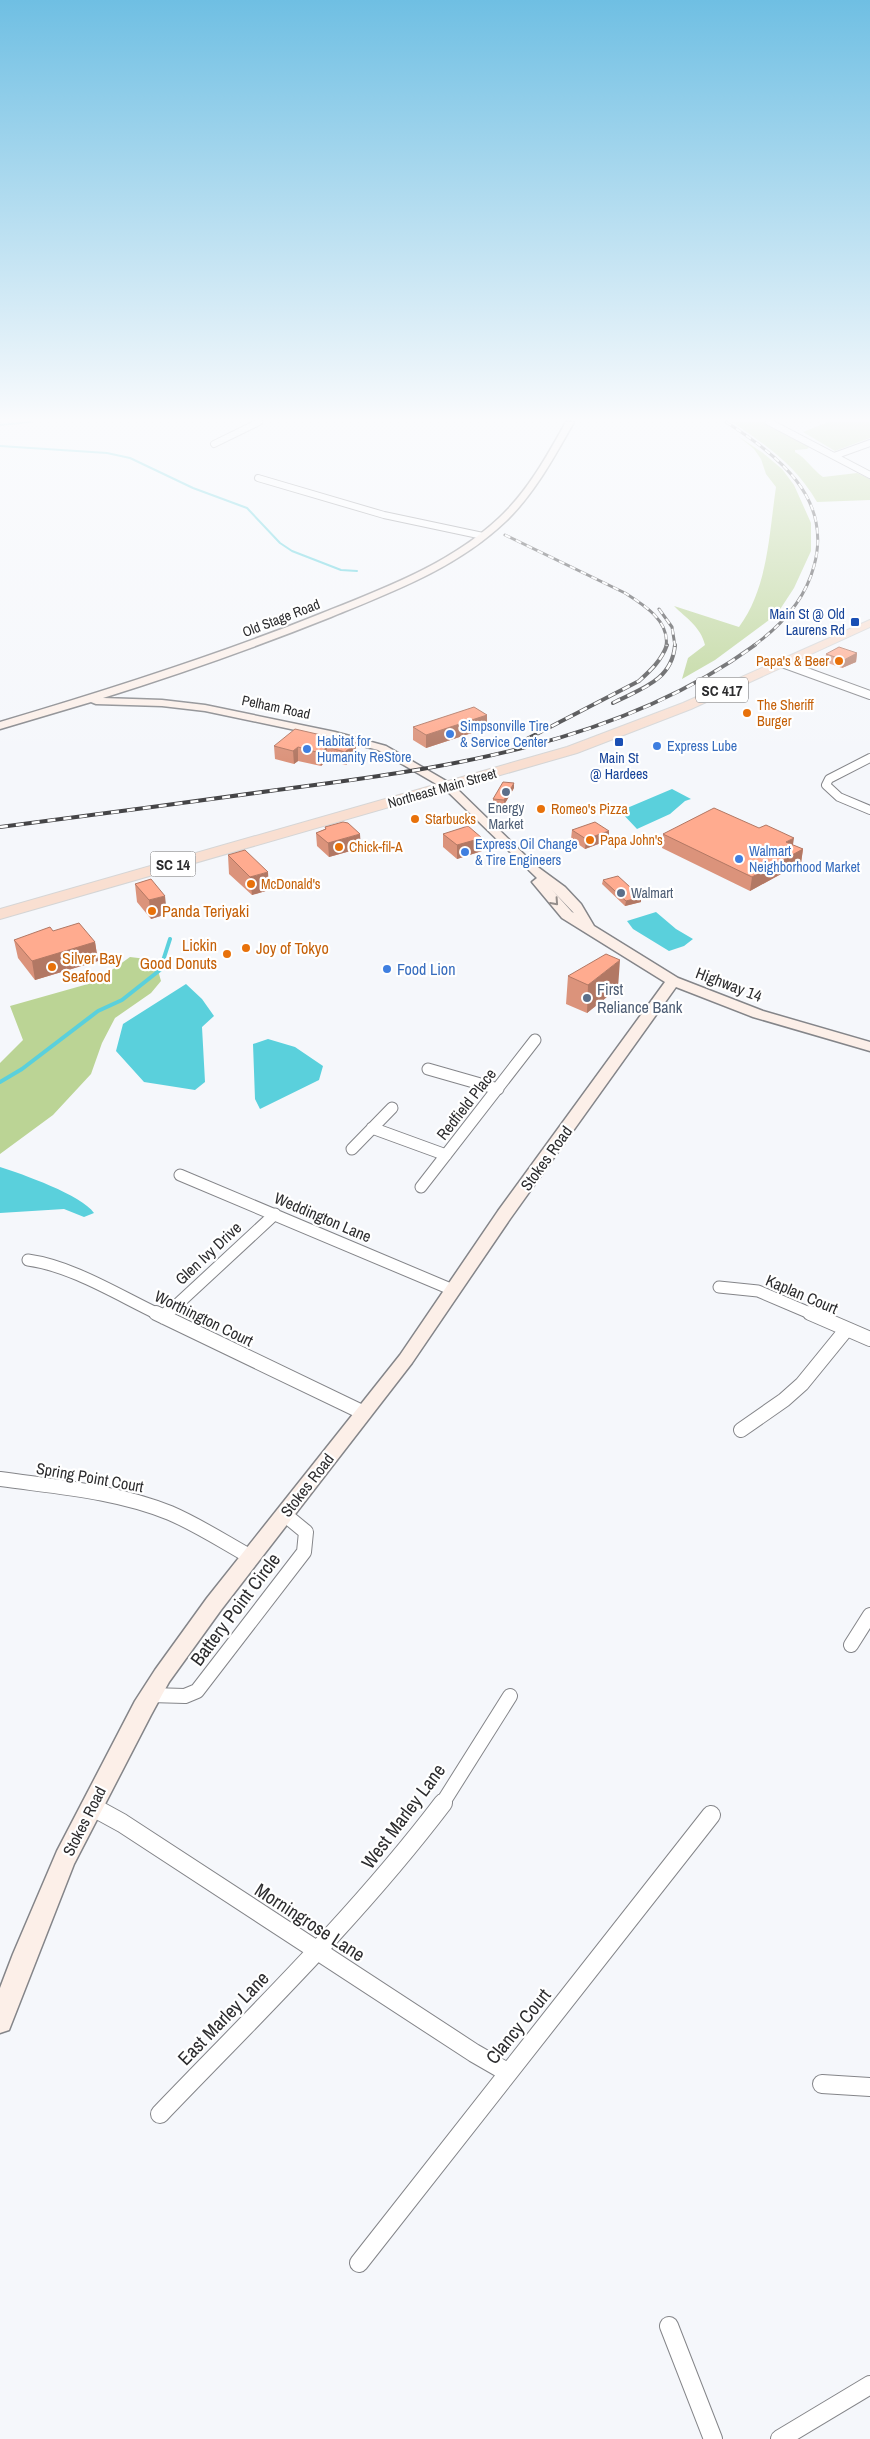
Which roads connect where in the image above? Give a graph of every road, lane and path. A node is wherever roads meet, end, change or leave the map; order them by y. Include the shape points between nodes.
1 (483, 536) edge
2 (870, 623) edge
3 (782, 663) junction
4 (870, 695) edge
5 (84, 700) junction
6 (0, 726) edge
7 (870, 758) edge
8 (450, 787) junction
9 (870, 810) edge
10 (0, 914) edge
11 (673, 981) junction
12 (535, 1040) dead end
13 (870, 1047) edge
14 (428, 1069) dead end
15 (498, 1089) junction
16 (392, 1108) dead end
17 (372, 1128) junction
18 (352, 1149) dead end
19 (446, 1155) junction
20 (180, 1175) dead end
21 (421, 1187) dead end
22 (275, 1214) junction
23 (28, 1260) dead end
24 (719, 1287) dead end
25 (453, 1290) junction
26 (164, 1317) junction
27 (846, 1330) junction
28 (870, 1339) edge
29 (364, 1413) junction
30 (741, 1430) dead end
31 (0, 1479) edge
32 (284, 1514) junction
33 (251, 1557) junction
34 (870, 1615) edge
35 (851, 1645) dead end
36 (150, 1695) junction
37 (510, 1696) dead end
38 (91, 1806) junction
39 (712, 1815) dead end
40 (316, 1950) junction
41 (0, 2021) edge
42 (507, 2072) junction
43 (822, 2084) dead end
44 (870, 2087) edge
45 (160, 2114) dead end
46 (359, 2263) dead end
47 (669, 2326) dead end
48 (870, 2385) edge
49 (713, 2439) edge
50 (780, 2439) edge

1 - 5 street, Old Stage Road via 421,574 346,608 242,648
2 - 3 main road, Northeast Main Street / SC 417
3 - 4 street
3 - 8 main road, Northeast Main Street / SC 417 via 618,734
5 - 6 street, Old Stage Road
5 - 8 street, Pelham Road via 196,707 335,734 382,748
7 - 9 street via 829,779 826,785 837,795
8 - 10 main road, Northeast Main Street / SC 14
8 - 11 street, Highway 14 via 531,868 540,885 567,915
11 - 13 street, Highway 14 via 758,1014
11 - 25 street, Stokes Road
12 - 15 street, Redfield Place
14 - 15 street
15 - 19 street, Redfield Place
16 - 17 street
17 - 18 street
17 - 19 street
19 - 21 street, Redfield Place
20 - 22 street, Weddington Lane
22 - 25 street, Weddington Lane
22 - 26 street, Glen Ivy Drive
23 - 26 street, Worthington Court via 62,1268
24 - 27 street, Kaplan Court via 758,1291
25 - 29 street, Stokes Road
26 - 29 street, Worthington Court
27 - 28 street, Kaplan Court
27 - 30 street via 802,1384
29 - 32 street, Stokes Road
31 - 33 street, Spring Point Court via 139,1502 192,1523
32 - 33 street, Stokes Road
32 - 36 street, Battery Point Circle via 306,1532 304,1552 198,1691 185,1696
33 - 36 street, Stokes Road via 183,1644
34 - 35 street
36 - 38 street, Stokes Road
37 - 40 street, West Marley Lane via 433,1816 386,1874
38 - 40 street, Morningrose Lane
38 - 41 street, Stokes Road via 65,1859
39 - 42 street, Clancy Court
40 - 42 street, Morningrose Lane
40 - 45 street, East Marley Lane
42 - 46 street, Clancy Court
43 - 44 street
47 - 49 street
48 - 50 street

